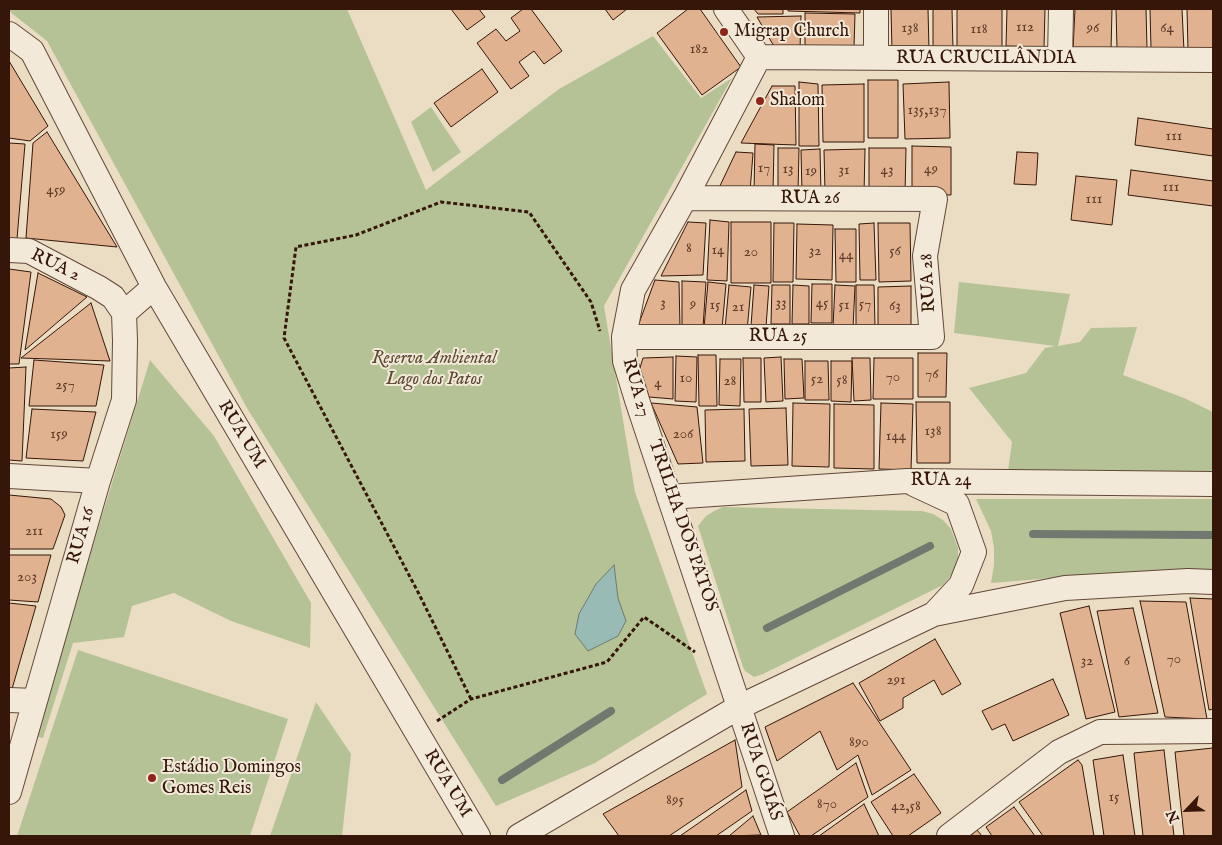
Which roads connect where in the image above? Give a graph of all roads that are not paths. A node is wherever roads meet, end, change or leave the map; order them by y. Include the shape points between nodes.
1 (726, 9) edge
2 (876, 9) edge
3 (1061, 9) edge
4 (9, 34) edge
5 (759, 57) junction
6 (876, 58) junction
7 (1060, 59) junction
8 (1213, 60) edge
9 (685, 198) junction
10 (935, 199) joint
11 (9, 250) edge
12 (154, 287) junction
13 (124, 314) junction
14 (932, 337) joint
15 (614, 339) junction
16 (9, 476) edge
17 (98, 481) junction
18 (907, 481) junction
19 (1213, 484) edge
20 (669, 497) junction
21 (1213, 582) edge
22 (934, 614) junction
23 (9, 700) edge
24 (35, 701) junction
25 (739, 707) junction
26 (1213, 730) edge
27 (9, 792) edge
28 (478, 836) edge
29 (519, 836) edge
30 (782, 836) edge
31 (949, 836) edge

1 - 5 street
2 - 6 street
3 - 7 street
4 - 12 street, RUA UM via 32,51
5 - 6 street, RUA CRUCILÂNDIA
5 - 9 street, RUA 27
6 - 7 street, RUA CRUCILÂNDIA
7 - 8 street, RUA CRUCILÂNDIA
9 - 10 street, RUA 26
9 - 15 street, RUA 27 via 633,290
10 - 14 street, RUA 28 via 925,256
11 - 13 street, RUA 2 via 29,251 99,288 113,297
12 - 13 street
12 - 28 street, RUA UM
13 - 17 street, RUA 16 via 124,400
14 - 15 street, RUA 25
15 - 20 street, RUA 27 via 625,361
16 - 17 street
17 - 24 street, RUA 16
18 - 19 street, RUA 24
18 - 20 street, RUA 24
18 - 22 street via 957,504 974,552 961,585
20 - 25 street, RUA 27
21 - 22 street via 1065,588
22 - 25 street
23 - 24 street
24 - 27 street, RUA 16
25 - 29 street
25 - 30 street, RUA GOIÁS
26 - 31 street via 1100,732 1059,752

